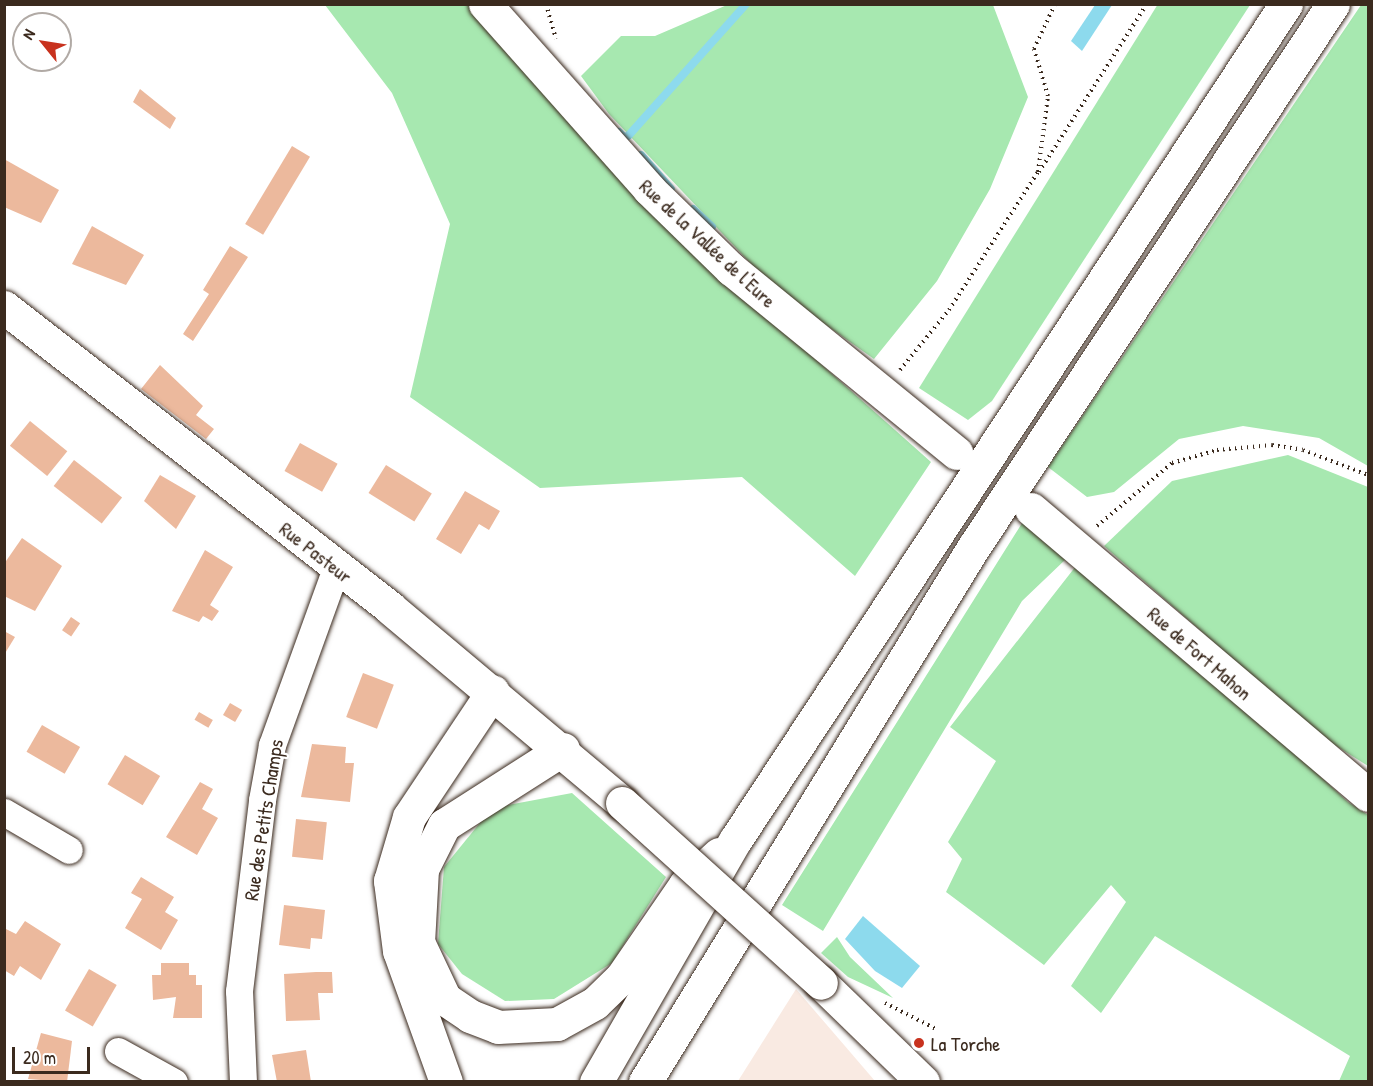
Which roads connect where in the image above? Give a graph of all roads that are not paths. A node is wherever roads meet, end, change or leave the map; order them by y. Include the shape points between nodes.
1 (485, 4) edge
2 (1286, 4) edge
3 (1333, 4) edge
4 (4, 307) edge
5 (957, 453) dead end
6 (1030, 509) dead end
7 (336, 568) junction
8 (493, 691) junction
9 (563, 749) junction
10 (1368, 795) edge
11 (4, 812) edge
12 (736, 838) junction
13 (69, 850) dead end
14 (118, 1051) dead end
15 (174, 1082) edge
16 (243, 1082) edge
17 (446, 1082) edge
18 (596, 1082) edge
19 (645, 1082) edge
20 (923, 1082) edge

1 - 5 main road, Rue de la Vallée de l'Eure via 649,189 731,269 873,389
2 - 12 main road
3 - 19 main road via 973,548
4 - 7 main road, Rue Pasteur
6 - 10 main road, Rue de Fort Mahon
7 - 8 main road, Rue Pasteur
7 - 16 street, Rue des Petits Champs via 272,745 262,800 239,991
8 - 9 main road, Rue Pasteur
8 - 17 main road via 414,808 390,881 399,951
9 - 12 main road via 444,825 422,869 418,942 445,999 470,1016 498,1027 558,1024 595,1003 642,950 685,885
9 - 20 main road, Rue Pasteur, bridge
11 - 13 street
12 - 18 main road
14 - 15 street

